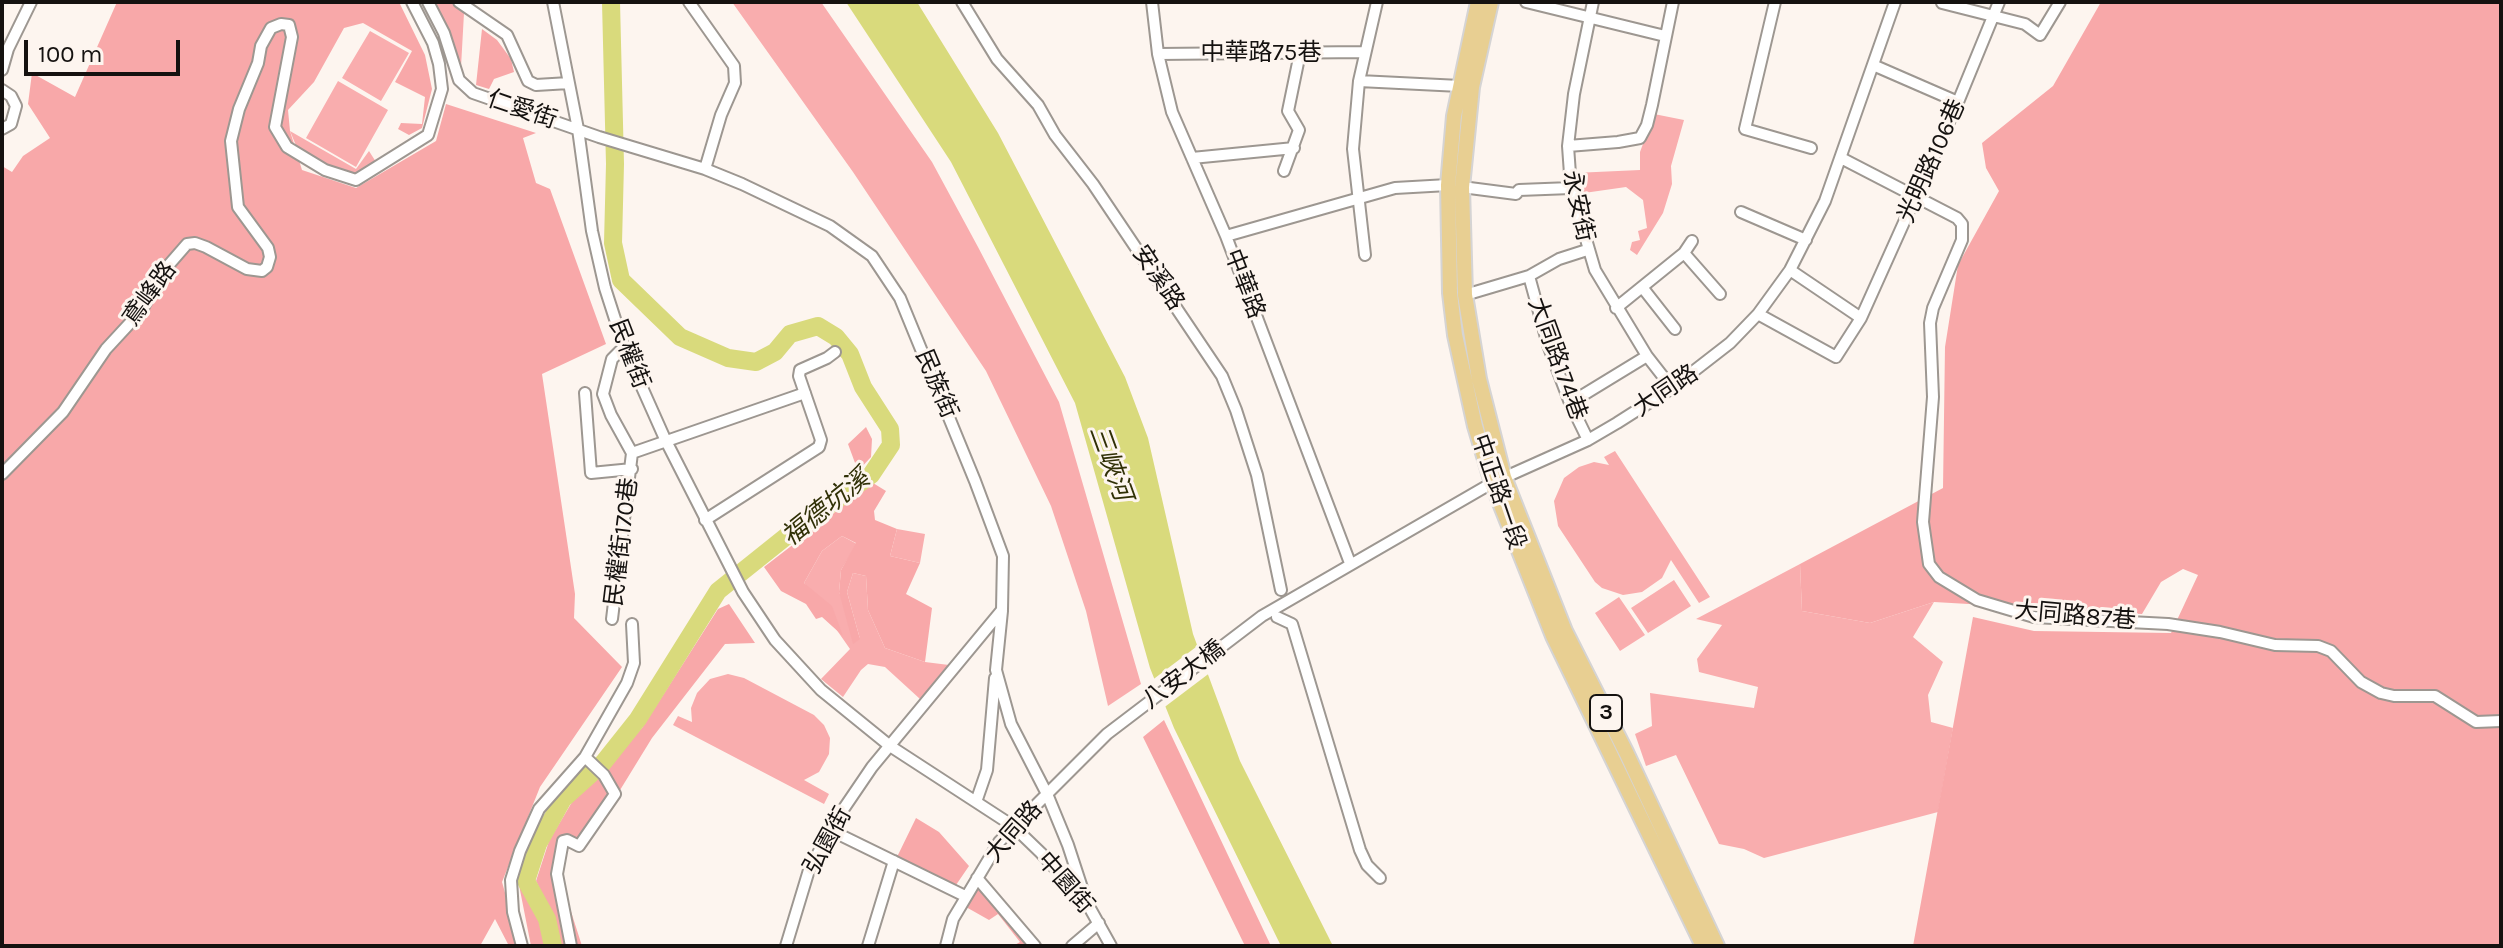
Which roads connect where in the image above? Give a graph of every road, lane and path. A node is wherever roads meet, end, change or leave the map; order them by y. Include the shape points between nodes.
1 (31, 2) edge
2 (412, 2) edge
3 (428, 2) edge
4 (459, 2) edge
5 (553, 2) edge
6 (689, 2) edge
7 (962, 2) edge
8 (1152, 2) edge
9 (1377, 2) edge
10 (1478, 2) edge
11 (1491, 2) edge
12 (1526, 2) edge
13 (1593, 2) edge
14 (1673, 2) edge
15 (1775, 2) edge
16 (1895, 2) edge
17 (1999, 2) edge
18 (2060, 2) edge
19 (1942, 3) edge
20 (1995, 15) junction
21 (1590, 18) junction
22 (1665, 36) junction
23 (1364, 52) junction
24 (1300, 53) junction
25 (1158, 54) junction
26 (1873, 65) junction
27 (2, 70) edge
28 (1359, 81) junction
29 (569, 83) junction
30 (1460, 86) junction
31 (2, 90) edge
32 (1958, 102) junction
33 (2, 129) edge
34 (578, 129) junction
35 (599, 137) joint
36 (1568, 146) junction
37 (1294, 148) junction
38 (1811, 148) dead end
39 (1192, 158) junction
40 (1841, 158) junction
41 (705, 169) junction
42 (1284, 171) dead end
43 (1455, 186) junction
44 (1571, 188) junction
45 (1915, 196) junction
46 (1359, 197) junction
47 (1741, 212) dead end
48 (1226, 236) junction
49 (1806, 240) junction
50 (1692, 241) dead end
51 (1587, 250) junction
52 (1684, 253) junction
53 (1365, 255) dead end
54 (1790, 270) junction
55 (1529, 276) junction
56 (1642, 287) junction
57 (1720, 294) dead end
58 (1465, 295) junction
59 (1616, 308) junction
60 (1758, 314) junction
61 (1861, 318) junction
62 (1675, 329) dead end
63 (624, 347) junction
64 (835, 352) dead end
65 (1647, 356) junction
66 (1672, 388) junction
67 (585, 393) dead end
68 (805, 393) junction
69 (1570, 403) junction
70 (665, 439) junction
71 (1588, 440) junction
72 (632, 453) junction
73 (632, 469) junction
74 (2, 474) edge
75 (1498, 480) junction
76 (705, 520) junction
77 (1350, 563) junction
78 (1281, 590) dead end
79 (1002, 610) junction
80 (1262, 616) joint
81 (1277, 617) dead end
82 (612, 619) dead end
83 (632, 624) dead end
84 (996, 670) junction
85 (2501, 721) edge
86 (1107, 734) joint
87 (890, 746) junction
88 (588, 759) junction
89 (1047, 794) junction
90 (976, 802) junction
91 (1013, 826) junction
92 (830, 830) junction
93 (894, 861) junction
94 (977, 878) junction
95 (1380, 878) dead end
96 (965, 896) junction
97 (1087, 903) junction
98 (1099, 923) junction
99 (522, 946) edge
100 (571, 946) edge
101 (786, 946) edge
102 (868, 946) edge
103 (946, 946) edge
104 (1035, 946) edge
105 (1072, 946) edge
106 (1111, 946) edge
107 (1703, 946) edge
108 (1717, 946) edge

1 - 27 street
2 - 74 street, 鳶峰路 via 439,64 442,89 428,135 356,180 325,170 287,147 275,127 292,37 289,25 271,28 231,141 238,207 268,248 267,267 247,269 206,247 187,244 63,412
3 - 34 street, 仁愛街 via 459,80 473,93
4 - 29 street, 仁愛街 via 507,35 528,81
5 - 29 street, 民權街
6 - 41 street via 734,66 735,83
7 - 78 street, 安溪路 via 1222,376 1257,475
8 - 25 street, 中華路
9 - 23 street
10 - 30 main road, 中正路一段 / 3
11 - 43 main road, 中正路一段 / 3
12 - 21 street
13 - 21 street, 永安街
14 - 22 street
15 - 38 street via 1745,129
16 - 26 street, 大同路
17 - 20 street, 光明路106巷
18 - 20 street via 2040,35
19 - 20 street
20 - 32 street, 光明路106巷
21 - 22 street
21 - 36 street, 永安街
22 - 36 street via 1640,138
23 - 24 street, 中華路75巷
23 - 28 street
24 - 25 street, 中華路75巷
24 - 37 street via 1288,111 1299,130
25 - 39 street, 中華路 via 1172,112
26 - 32 street
26 - 40 street, 大同路
28 - 30 street
28 - 46 street via 1353,149
29 - 34 street, 民權街
30 - 43 main road, 中正路一段 / 3
31 - 33 street via 16,106 11,124
32 - 45 street, 光明路106巷
34 - 35 street, 仁愛街
34 - 63 street, 民權街 via 592,231
35 - 41 street, 民族街
36 - 44 street, 永安街
37 - 39 street
37 - 42 street
39 - 48 street, 中華路
40 - 45 street, 大同路87巷
40 - 49 street, 大同路
41 - 79 street, 民族街 via 830,226 872,256 900,298 1003,556
43 - 44 street via 1516,194
43 - 46 street via 1395,188
43 - 58 main road, 中正路一段 / 3
43 - 75 main road, 中正路一段 / 3 via 1450,293 1455,335 1475,426
44 - 51 street, 永安街
45 - 61 street, 光明路106巷
45 - 85 street, 大同路87巷 via 1957,218 1964,231 1930,323 1933,397 1923,522 1929,564 1939,577 1977,600 2034,617 2168,624 2283,646 2318,646 2381,693 2435,696 2476,722
46 - 48 street
46 - 53 street
47 - 49 street
48 - 77 street, 中華路
49 - 54 street, 大同路
50 - 52 street
51 - 55 street
51 - 59 street, 永安街
52 - 56 street
52 - 57 street
54 - 60 street, 大同路
54 - 61 street
55 - 58 street
55 - 69 street, 大同路174巷
56 - 59 street
56 - 62 street
58 - 75 main road, 中正路一段 / 3
59 - 65 street, 永安街
60 - 61 street, 光明路106巷 via 1836,357
60 - 66 street, 大同路
63 - 70 street, 民權街
63 - 72 street via 612,359 603,394
64 - 68 street via 800,370
65 - 66 street, 永安街
65 - 69 street
66 - 71 street, 大同路
67 - 73 street via 591,473
68 - 70 street, 民權街170巷
68 - 76 street via 819,447
69 - 71 street, 大同路174巷
70 - 72 street, 民權街170巷
70 - 76 street, 民權街
71 - 75 street, 大同路
72 - 73 street, 民權街170巷
73 - 82 street, 民權街170巷
75 - 77 street, 大同路
75 - 107 main road, 中正路一段 / 3 via 1553,636
75 - 108 main road, 中正路一段 / 3
76 - 87 street, 民權街 via 775,640 821,690
77 - 80 street, 大同路
79 - 84 street, 民族街
79 - 87 street
80 - 86 street, 八安大橋
81 - 95 street via 1292,624 1360,850
83 - 88 street via 634,663
84 - 89 street via 1011,724
84 - 90 street, 民族街 via 987,770
86 - 89 street, 大同路
87 - 90 street
87 - 92 street, 弘園街
88 - 99 street via 539,809 511,880
88 - 100 street via 615,794 579,846 563,841 557,874
89 - 91 street, 大同路
89 - 97 street
90 - 91 street
91 - 94 street, 大同路
91 - 97 street, 中園街
92 - 93 street
92 - 101 street, 弘園街 via 809,870
93 - 96 street
93 - 102 street
94 - 96 street, 大同路
94 - 104 street
96 - 103 street, 大同路
97 - 98 street, 中園街
98 - 105 street
98 - 106 street, 中園街

